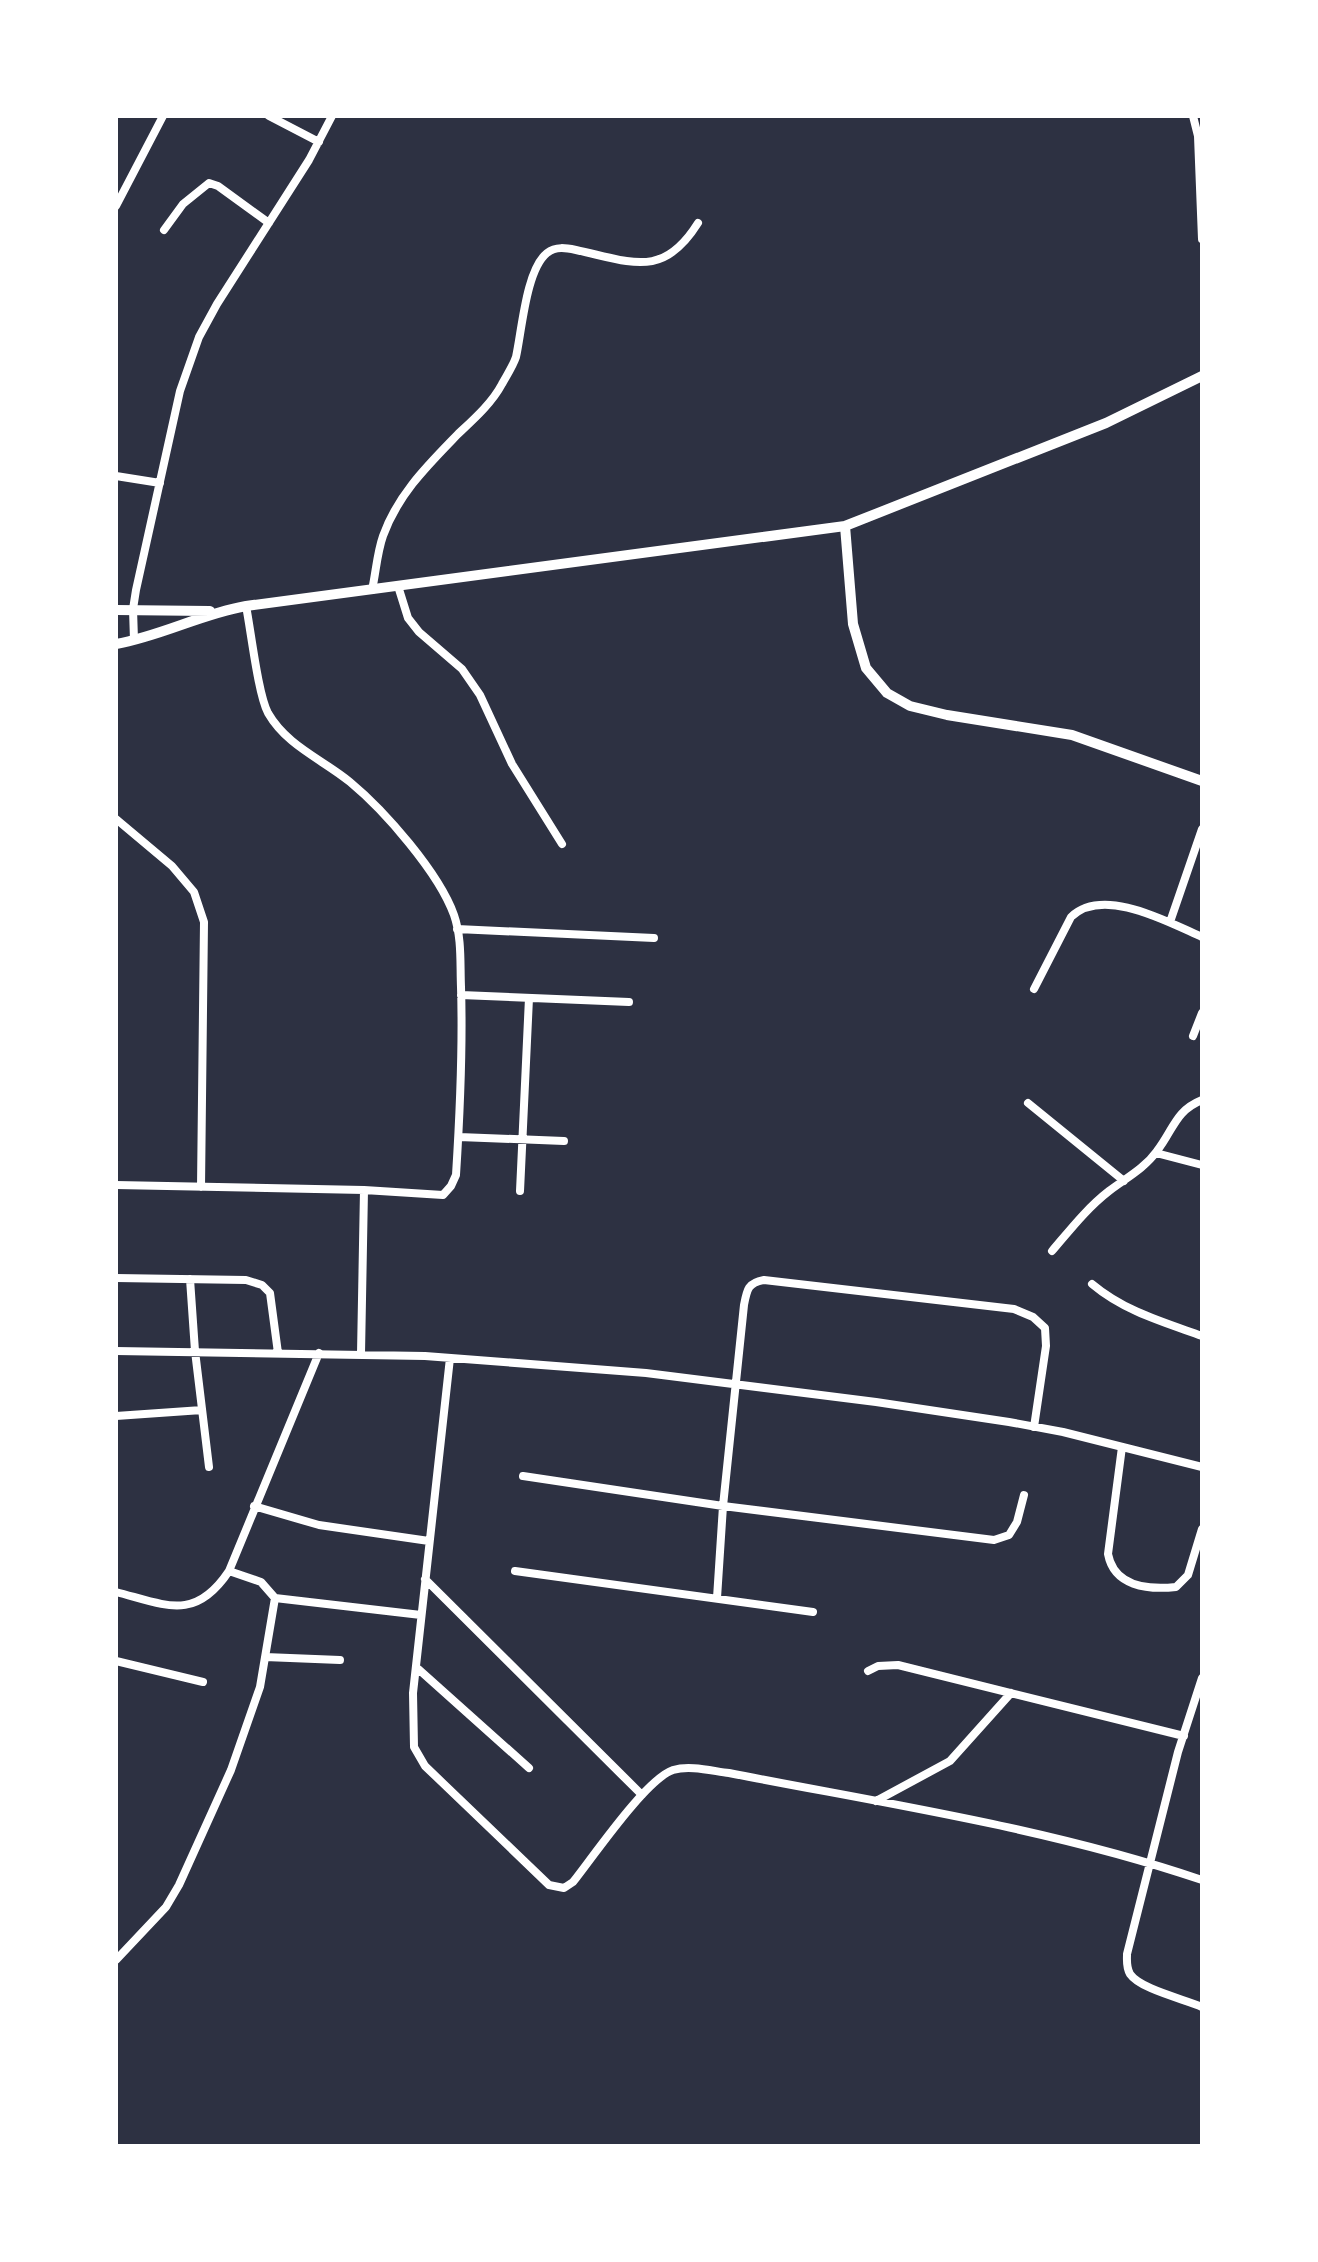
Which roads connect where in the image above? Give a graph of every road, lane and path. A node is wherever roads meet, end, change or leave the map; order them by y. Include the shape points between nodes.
1 (163, 116) edge
2 (269, 116) edge
3 (332, 116) edge
4 (1193, 116) edge
5 (319, 142) junction
6 (116, 206) edge
7 (269, 223) junction
8 (698, 223) dead end
9 (164, 230) dead end
10 (1202, 239) edge
11 (1202, 376) edge
12 (116, 476) edge
13 (160, 483) junction
14 (845, 526) junction
15 (398, 586) junction
16 (372, 590) junction
17 (246, 606) junction
18 (133, 609) junction
19 (116, 610) edge
20 (217, 611) junction
21 (134, 640) junction
22 (116, 644) edge
23 (1202, 781) edge
24 (116, 819) edge
25 (1202, 829) edge
26 (562, 844) dead end
27 (1170, 922) junction
28 (457, 929) junction
29 (1202, 937) edge
30 (654, 938) dead end
31 (1034, 989) dead end
32 (461, 995) junction
33 (529, 998) junction
34 (629, 1002) dead end
35 (1202, 1013) edge
36 (1193, 1036) dead end
37 (1202, 1100) edge
38 (1028, 1103) dead end
39 (459, 1137) junction
40 (524, 1140) junction
41 (564, 1141) dead end
42 (1156, 1153) junction
43 (1202, 1165) edge
44 (1124, 1181) junction
45 (116, 1185) edge
46 (201, 1187) junction
47 (364, 1190) junction
48 (520, 1191) dead end
49 (1052, 1251) dead end
50 (116, 1278) edge
51 (190, 1279) junction
52 (1092, 1284) dead end
53 (1202, 1336) edge
54 (116, 1351) edge
55 (195, 1351) junction
56 (278, 1353) junction
57 (319, 1353) junction
58 (361, 1354) junction
59 (450, 1358) junction
60 (736, 1385) junction
61 (202, 1410) junction
62 (116, 1416) edge
63 (1034, 1427) junction
64 (1122, 1447) junction
65 (209, 1467) dead end
66 (1202, 1467) edge
67 (523, 1476) dead end
68 (1024, 1495) dead end
69 (254, 1506) junction
70 (723, 1506) junction
71 (1202, 1529) edge
72 (429, 1541) junction
73 (229, 1571) junction
74 (515, 1571) dead end
75 (425, 1579) junction
76 (116, 1592) edge
77 (275, 1598) junction
78 (717, 1598) junction
79 (813, 1612) dead end
80 (421, 1615) junction
81 (265, 1657) junction
82 (340, 1660) dead end
83 (116, 1661) edge
84 (416, 1667) junction
85 (868, 1671) dead end
86 (1202, 1678) edge
87 (203, 1682) dead end
88 (1011, 1693) junction
89 (1184, 1736) junction
90 (529, 1768) dead end
91 (642, 1795) junction
92 (876, 1802) junction
93 (1150, 1862) junction
94 (1202, 1880) edge
95 (116, 1960) edge
96 (1202, 2007) edge

1 - 6 street
2 - 5 street
3 - 5 street
4 - 10 street
5 - 7 street
7 - 9 street via 209,183 183,204
7 - 13 street via 199,337 180,391
8 - 16 street via 668,257 650,263 570,249 546,254 531,284 515,361 497,393 416,478 393,510
11 - 14 street via 1106,423
12 - 13 street
13 - 18 street
14 - 15 street
14 - 23 street via 853,624 866,668 887,693 910,706 947,715 1072,735
15 - 16 street
15 - 26 street via 408,618 462,669 480,695 512,764
16 - 17 street
17 - 20 street
17 - 28 street via 266,709 280,731 350,782 386,817 438,882
18 - 19 street
18 - 20 street
18 - 21 street
20 - 21 street
21 - 22 street
24 - 46 street via 172,866 194,892 204,922
25 - 27 street
27 - 29 street
27 - 31 street via 1127,907 1080,908
28 - 30 street
28 - 32 street
32 - 33 street
32 - 39 street
33 - 34 street
33 - 40 street
35 - 36 street
37 - 42 street via 1185,1107
38 - 44 street
39 - 40 street
39 - 47 street via 456,1175 443,1195
40 - 41 street
40 - 48 street
42 - 43 street
42 - 44 street
44 - 49 street via 1089,1209
45 - 46 street
46 - 47 street
47 - 58 street
50 - 51 street
51 - 55 street
51 - 56 street via 262,1285 270,1293
52 - 53 street via 1133,1311
54 - 55 street
55 - 56 street
55 - 61 street
56 - 57 street
57 - 58 street
57 - 69 street
58 - 59 street
59 - 60 street
59 - 72 street
60 - 63 street
60 - 63 street via 744,1305 752,1282 1014,1309 1045,1328
60 - 70 street
61 - 62 street
61 - 65 street
63 - 64 street
64 - 66 street
64 - 71 street via 1108,1554 1111,1570 1122,1580 1160,1589 1176,1587 1188,1575
67 - 70 street
68 - 70 street via 1009,1535 994,1540
69 - 72 street via 319,1525
69 - 73 street
70 - 78 street
72 - 75 street
73 - 76 street via 215,1591 184,1606
73 - 77 street via 261,1582
74 - 78 street
75 - 80 street
75 - 91 street
77 - 80 street
77 - 81 street
78 - 79 street
80 - 84 street
81 - 82 street
81 - 95 street via 231,1770 179,1885 166,1907
83 - 87 street
84 - 90 street
84 - 91 street via 412,1730 420,1757 549,1885 564,1888 573,1882
85 - 88 street via 898,1665
86 - 89 street
88 - 89 street
88 - 92 street via 950,1761
89 - 93 street
91 - 92 street via 673,1770 690,1769
92 - 93 street
93 - 94 street
93 - 96 street via 1126,1966 1131,1977

